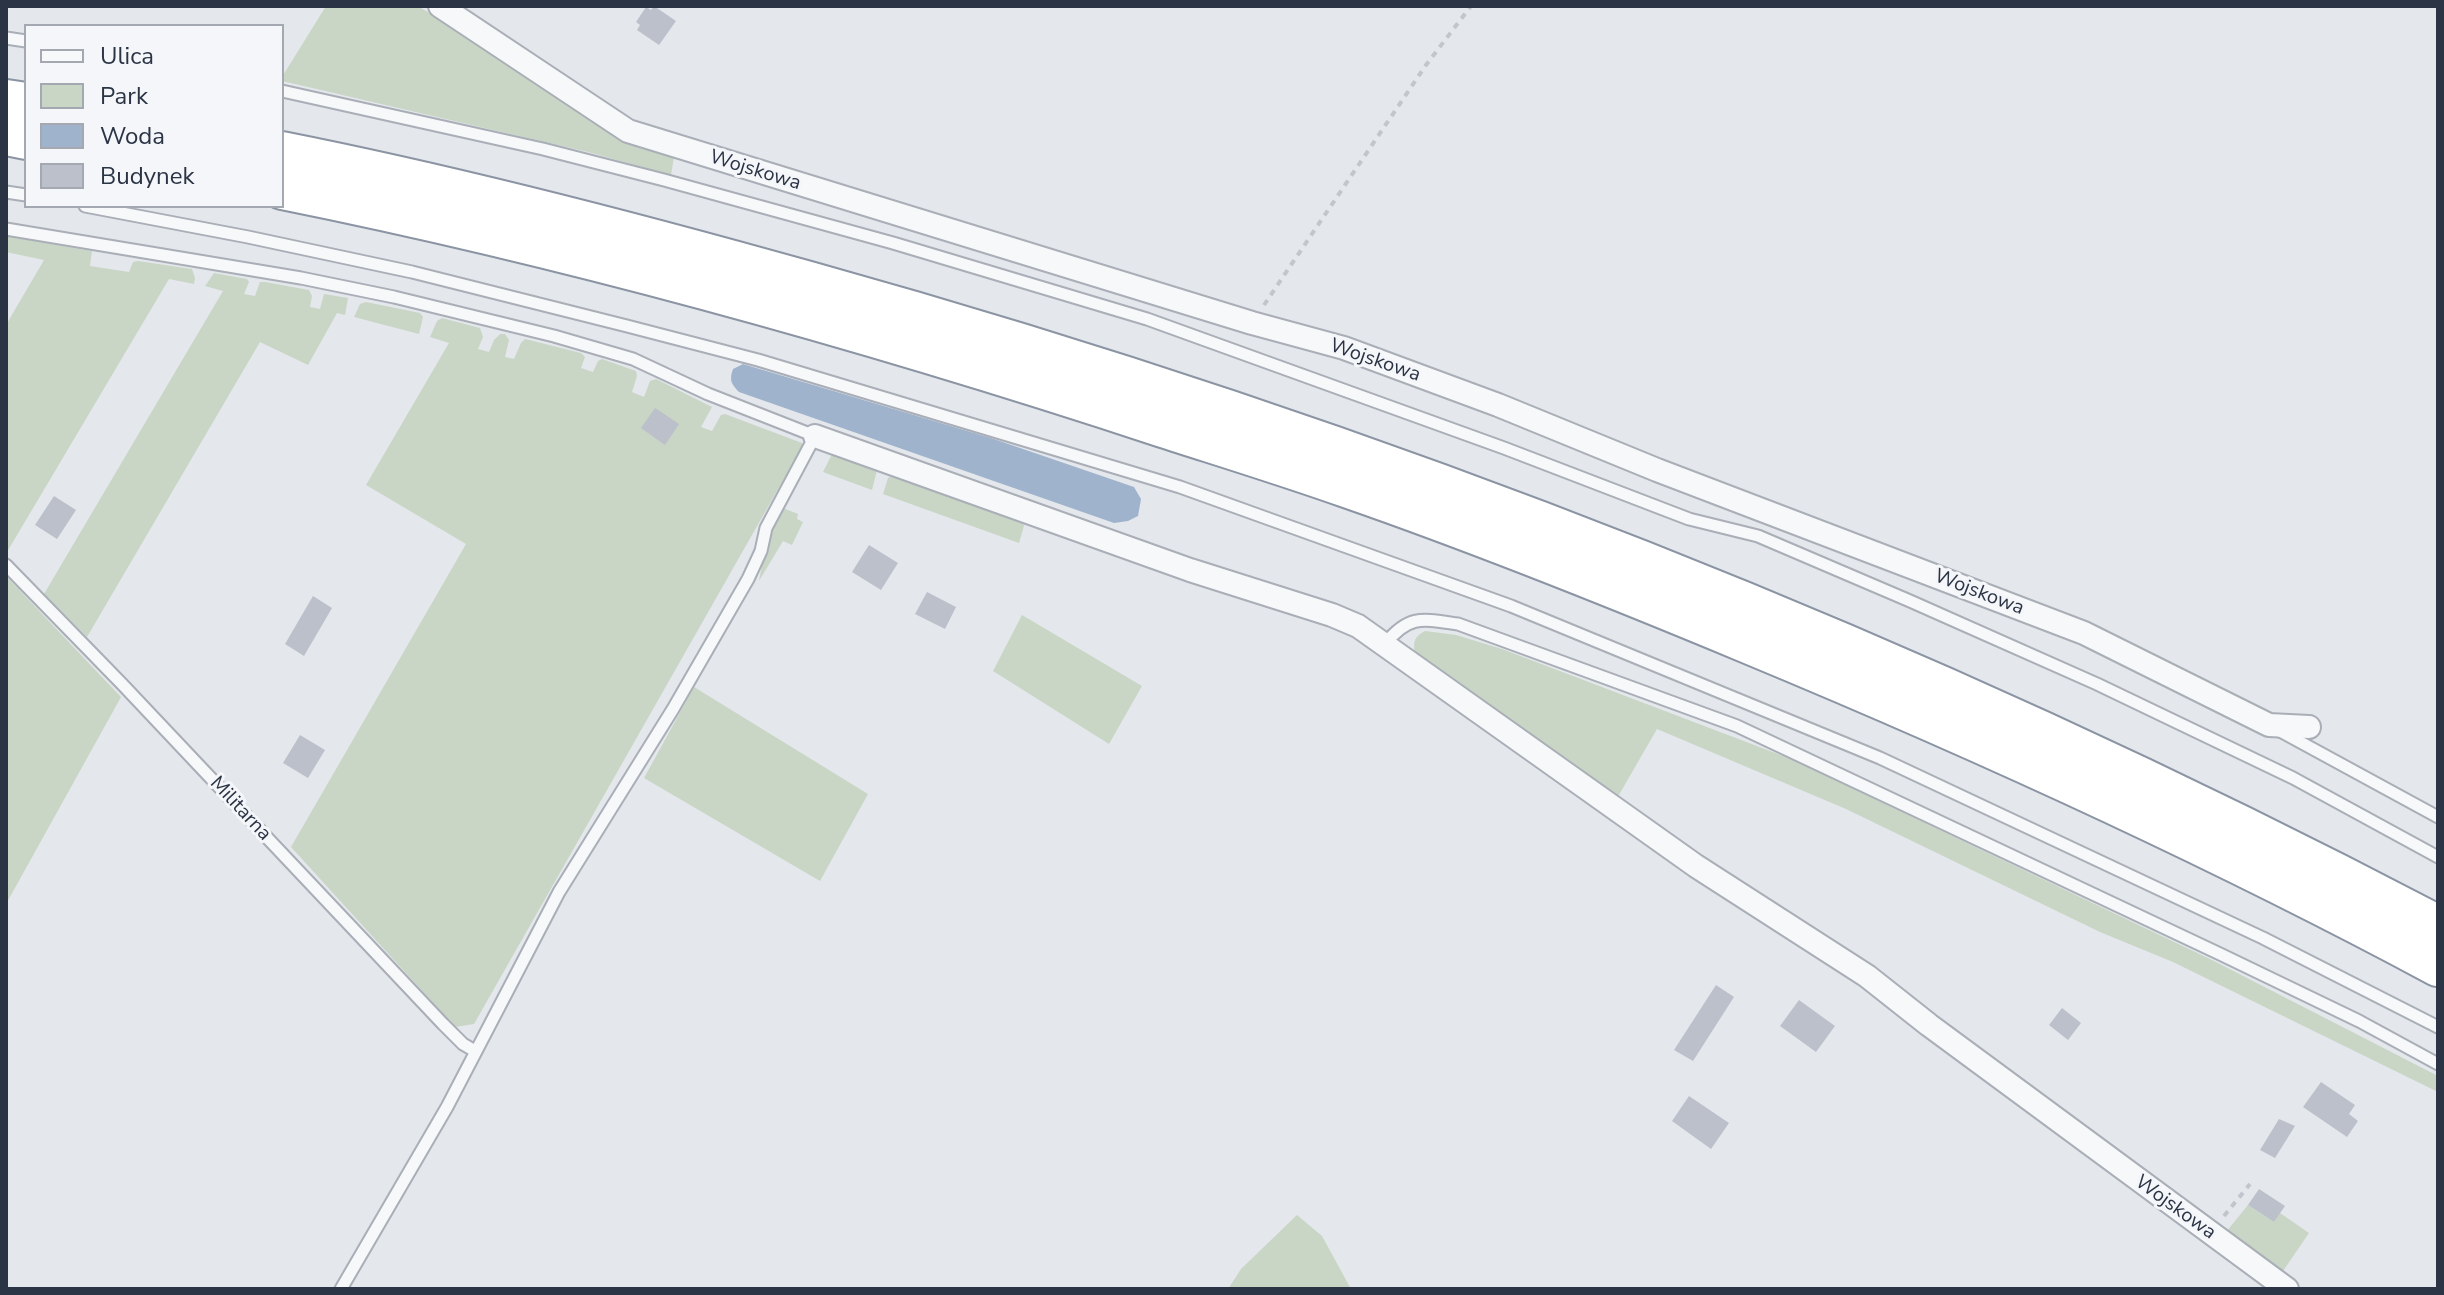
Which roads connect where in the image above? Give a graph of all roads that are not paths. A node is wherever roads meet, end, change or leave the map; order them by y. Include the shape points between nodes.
1 (440, 6) edge
2 (284, 91) edge
3 (284, 152) edge
4 (284, 189) edge
5 (96, 208) edge
6 (6, 229) edge
7 (815, 436) junction
8 (6, 565) edge
9 (1385, 644) junction
10 (2269, 725) junction
11 (2309, 727) dead end
12 (2438, 817) edge
13 (2438, 857) edge
14 (2438, 926) edge
15 (2438, 966) edge
16 (2438, 1027) edge
17 (475, 1051) junction
18 (2438, 1064) edge
19 (341, 1289) edge
20 (2287, 1289) edge

1 - 10 street, Wojskowa via 628,131 1344,348 2084,633
2 - 13 lane via 543,149 893,243 1161,324 1689,519 1758,536 2097,684 2293,778
3 - 14 highway via 510,203 898,306 1356,453 1735,598 1963,696 2181,796
4 - 15 highway via 508,239 793,314 1074,397 1348,488 1629,594 1953,730 2169,830
5 - 16 lane via 412,272 627,326 758,360 1195,493 1511,606 1880,758
6 - 7 lane via 301,278 569,340 633,359
7 - 9 street, Wojskowa via 1345,620
7 - 17 lane via 766,528 748,579 559,892
8 - 17 lane, Militarna via 443,1024
9 - 18 lane via 1396,630 1418,619 1458,624 1737,726 2359,1021
9 - 20 street, Wojskowa via 1696,866 1867,976
10 - 11 street, Wojskowa
10 - 12 lane
17 - 19 lane

